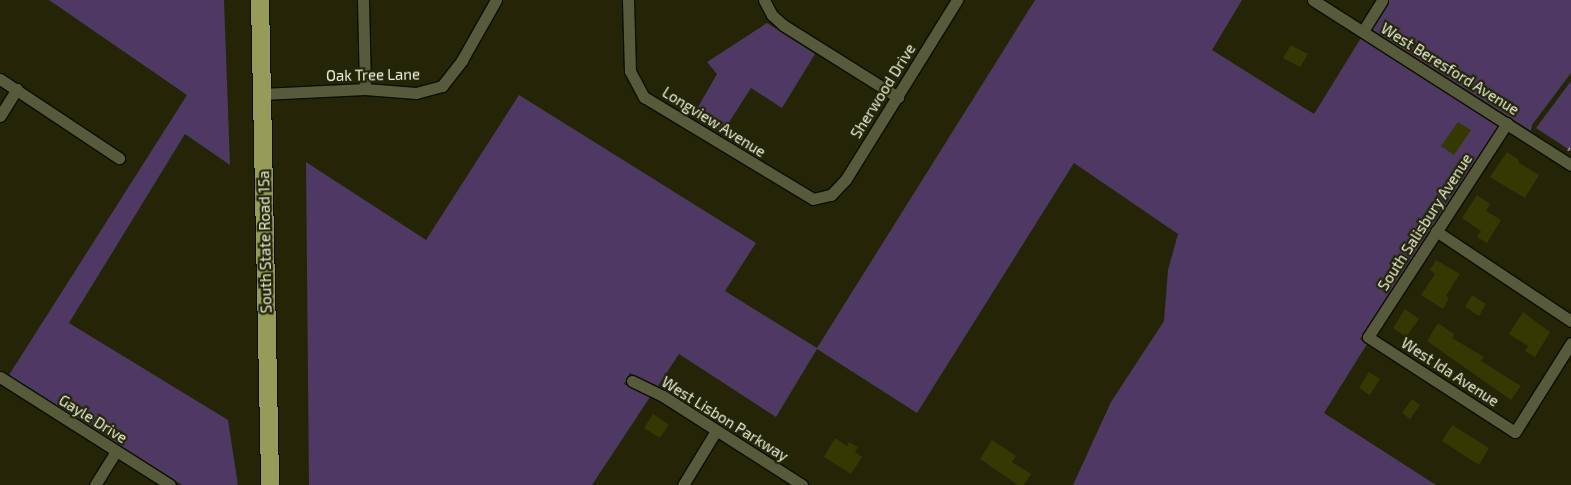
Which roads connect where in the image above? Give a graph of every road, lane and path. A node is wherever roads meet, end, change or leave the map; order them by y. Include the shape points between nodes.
1 (260, 0) edge
2 (363, 0) edge
3 (496, 0) edge
4 (628, 0) edge
5 (764, 0) edge
6 (957, 0) edge
7 (1313, 0) edge
8 (1382, 0) edge
9 (1362, 31) junction
10 (0, 79) edge
11 (365, 88) junction
12 (17, 90) junction
13 (262, 94) junction
14 (898, 97) junction
15 (0, 116) edge
16 (1507, 123) junction
17 (119, 158) dead end
18 (1571, 165) edge
19 (831, 195) joint
20 (1436, 231) junction
21 (1571, 321) edge
22 (1368, 337) joint
23 (1571, 343) edge
24 (0, 378) edge
25 (632, 381) dead end
26 (716, 430) junction
27 (116, 451) junction
28 (95, 485) edge
29 (170, 485) edge
30 (270, 485) edge
31 (683, 485) edge
32 (802, 485) edge

1 - 13 highway, South State Road 15a
2 - 11 street
3 - 11 street, Oak Tree Lane via 462,60 442,86 416,93
4 - 19 street, Longview Avenue via 630,71 644,97 813,199
5 - 14 street via 783,25
6 - 14 street, Sherwood Drive
7 - 9 street, West Beresford Avenue
8 - 9 street
9 - 16 street, West Beresford Avenue
10 - 12 street
11 - 13 street, Oak Tree Lane
12 - 15 street
12 - 17 street
13 - 30 highway, South State Road 15a
14 - 19 street, Sherwood Drive via 846,178
16 - 18 street, West Beresford Avenue
16 - 20 street, South Salisbury Avenue
20 - 21 street
20 - 22 street, South Salisbury Avenue
22 - 23 street, West Ida Avenue via 1514,432
24 - 27 street, Gayle Drive
25 - 26 street, West Lisbon Parkway via 663,396
26 - 31 street
26 - 32 street, West Lisbon Parkway
27 - 28 street
27 - 29 street, Gayle Drive

